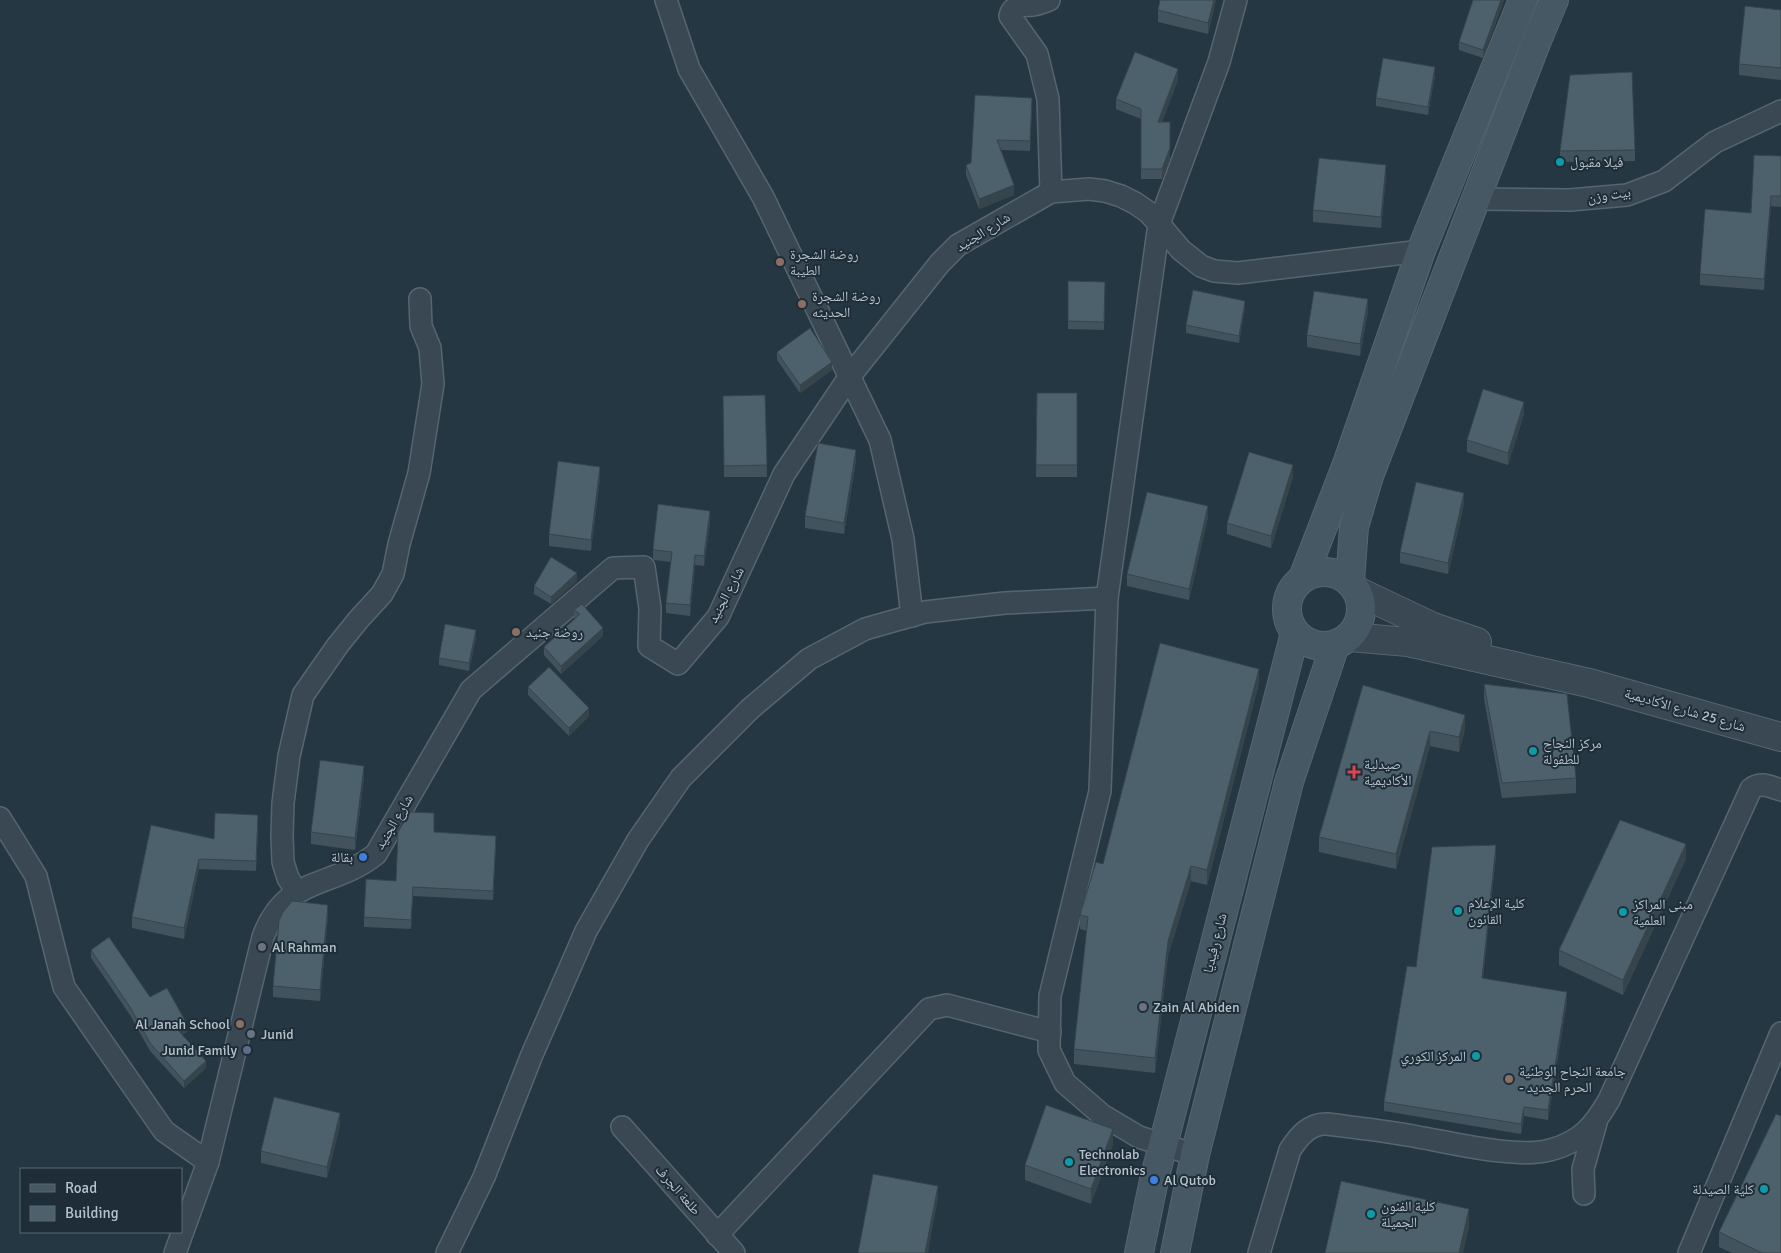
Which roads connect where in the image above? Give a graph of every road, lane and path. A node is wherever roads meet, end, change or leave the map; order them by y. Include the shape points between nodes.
1 (666, 0) edge
2 (1049, 0) edge
3 (1236, 0) edge
4 (1523, 0) edge
5 (1554, 0) edge
6 (1781, 111) edge
7 (1051, 192) junction
8 (1476, 199) junction
9 (1159, 224) junction
10 (1421, 251) junction
11 (420, 299) dead end
12 (850, 376) junction
13 (1303, 578) junction
14 (1353, 586) junction
15 (1107, 598) junction
16 (912, 616) junction
17 (1295, 633) junction
18 (1342, 641) junction
19 (1589, 683) junction
20 (1781, 737) edge
21 (1781, 790) edge
22 (0, 818) edge
23 (297, 892) junction
24 (1050, 1032) junction
25 (1781, 1033) edge
26 (1596, 1122) junction
27 (622, 1127) dead end
28 (1162, 1146) junction
29 (1194, 1155) junction
30 (208, 1162) junction
31 (1584, 1194) dead end
32 (718, 1235) junction
33 (175, 1253) edge
34 (447, 1253) edge
35 (734, 1253) edge
36 (1139, 1253) edge
37 (1175, 1253) edge
38 (1259, 1253) edge
39 (1689, 1253) edge

1 - 12 street via 689,69 763,197
2 - 7 street via 1017,6 1010,16 1038,54 1048,99
3 - 9 street via 1219,62
4 - 10 main road
5 - 8 main road
6 - 8 street, بيت وزن via 1715,142 1664,181 1626,195 1570,200
7 - 9 street, شارع الجنيد via 1073,189 1105,191 1135,203
7 - 12 street, شارع الجنيد via 958,245
8 - 14 main road via 1369,476 1354,527
9 - 10 street, شارع الجنيد via 1190,259 1214,271 1228,273
9 - 15 street
10 - 13 main road via 1347,464
11 - 23 street via 420,326 430,348 433,384 420,473 393,574 382,594 338,645 303,695 289,756 283,803 282,862
12 - 16 street via 880,440 903,539
12 - 23 street, شارع الجنيد via 784,474 718,617 678,664 649,646 650,608 644,567 613,568 471,690 376,854 364,864
13 - 14 main road via 1327,572 1339,575
13 - 17 main road via 1288,598 1289,622
14 - 18 main road via 1361,603 1362,616 1357,628
14 - 19 street via 1433,627
15 - 16 street via 1005,603
15 - 24 street via 1100,791 1050,996
16 - 34 street via 865,629 809,659 750,708 681,778 638,840 586,931 484,1176
17 - 18 main road via 1315,646 1328,647
17 - 28 main road, شارع رفيديا
18 - 19 street via 1408,642
18 - 29 main road via 1289,782
19 - 20 street, شارع 25 شارع الأكاديمية
21 - 26 street via 1763,784 1751,789 1618,1082
22 - 30 street via 36,876 64,987 164,1131
23 - 30 street, شارع الجنيد via 275,912 263,937
24 - 28 street via 1049,1050 1065,1083 1102,1116 1138,1137
24 - 32 street via 947,1005 929,1009
25 - 39 street
26 - 31 street via 1583,1169
26 - 38 street via 1582,1136 1551,1150 1535,1153 1328,1124 1312,1126 1290,1150
27 - 32 street, طلعة الجرف
28 - 29 street
28 - 36 main road, شارع رفيديا
29 - 37 main road
30 - 33 street, شارع الجنيد
32 - 35 street, طلعة الجرف

